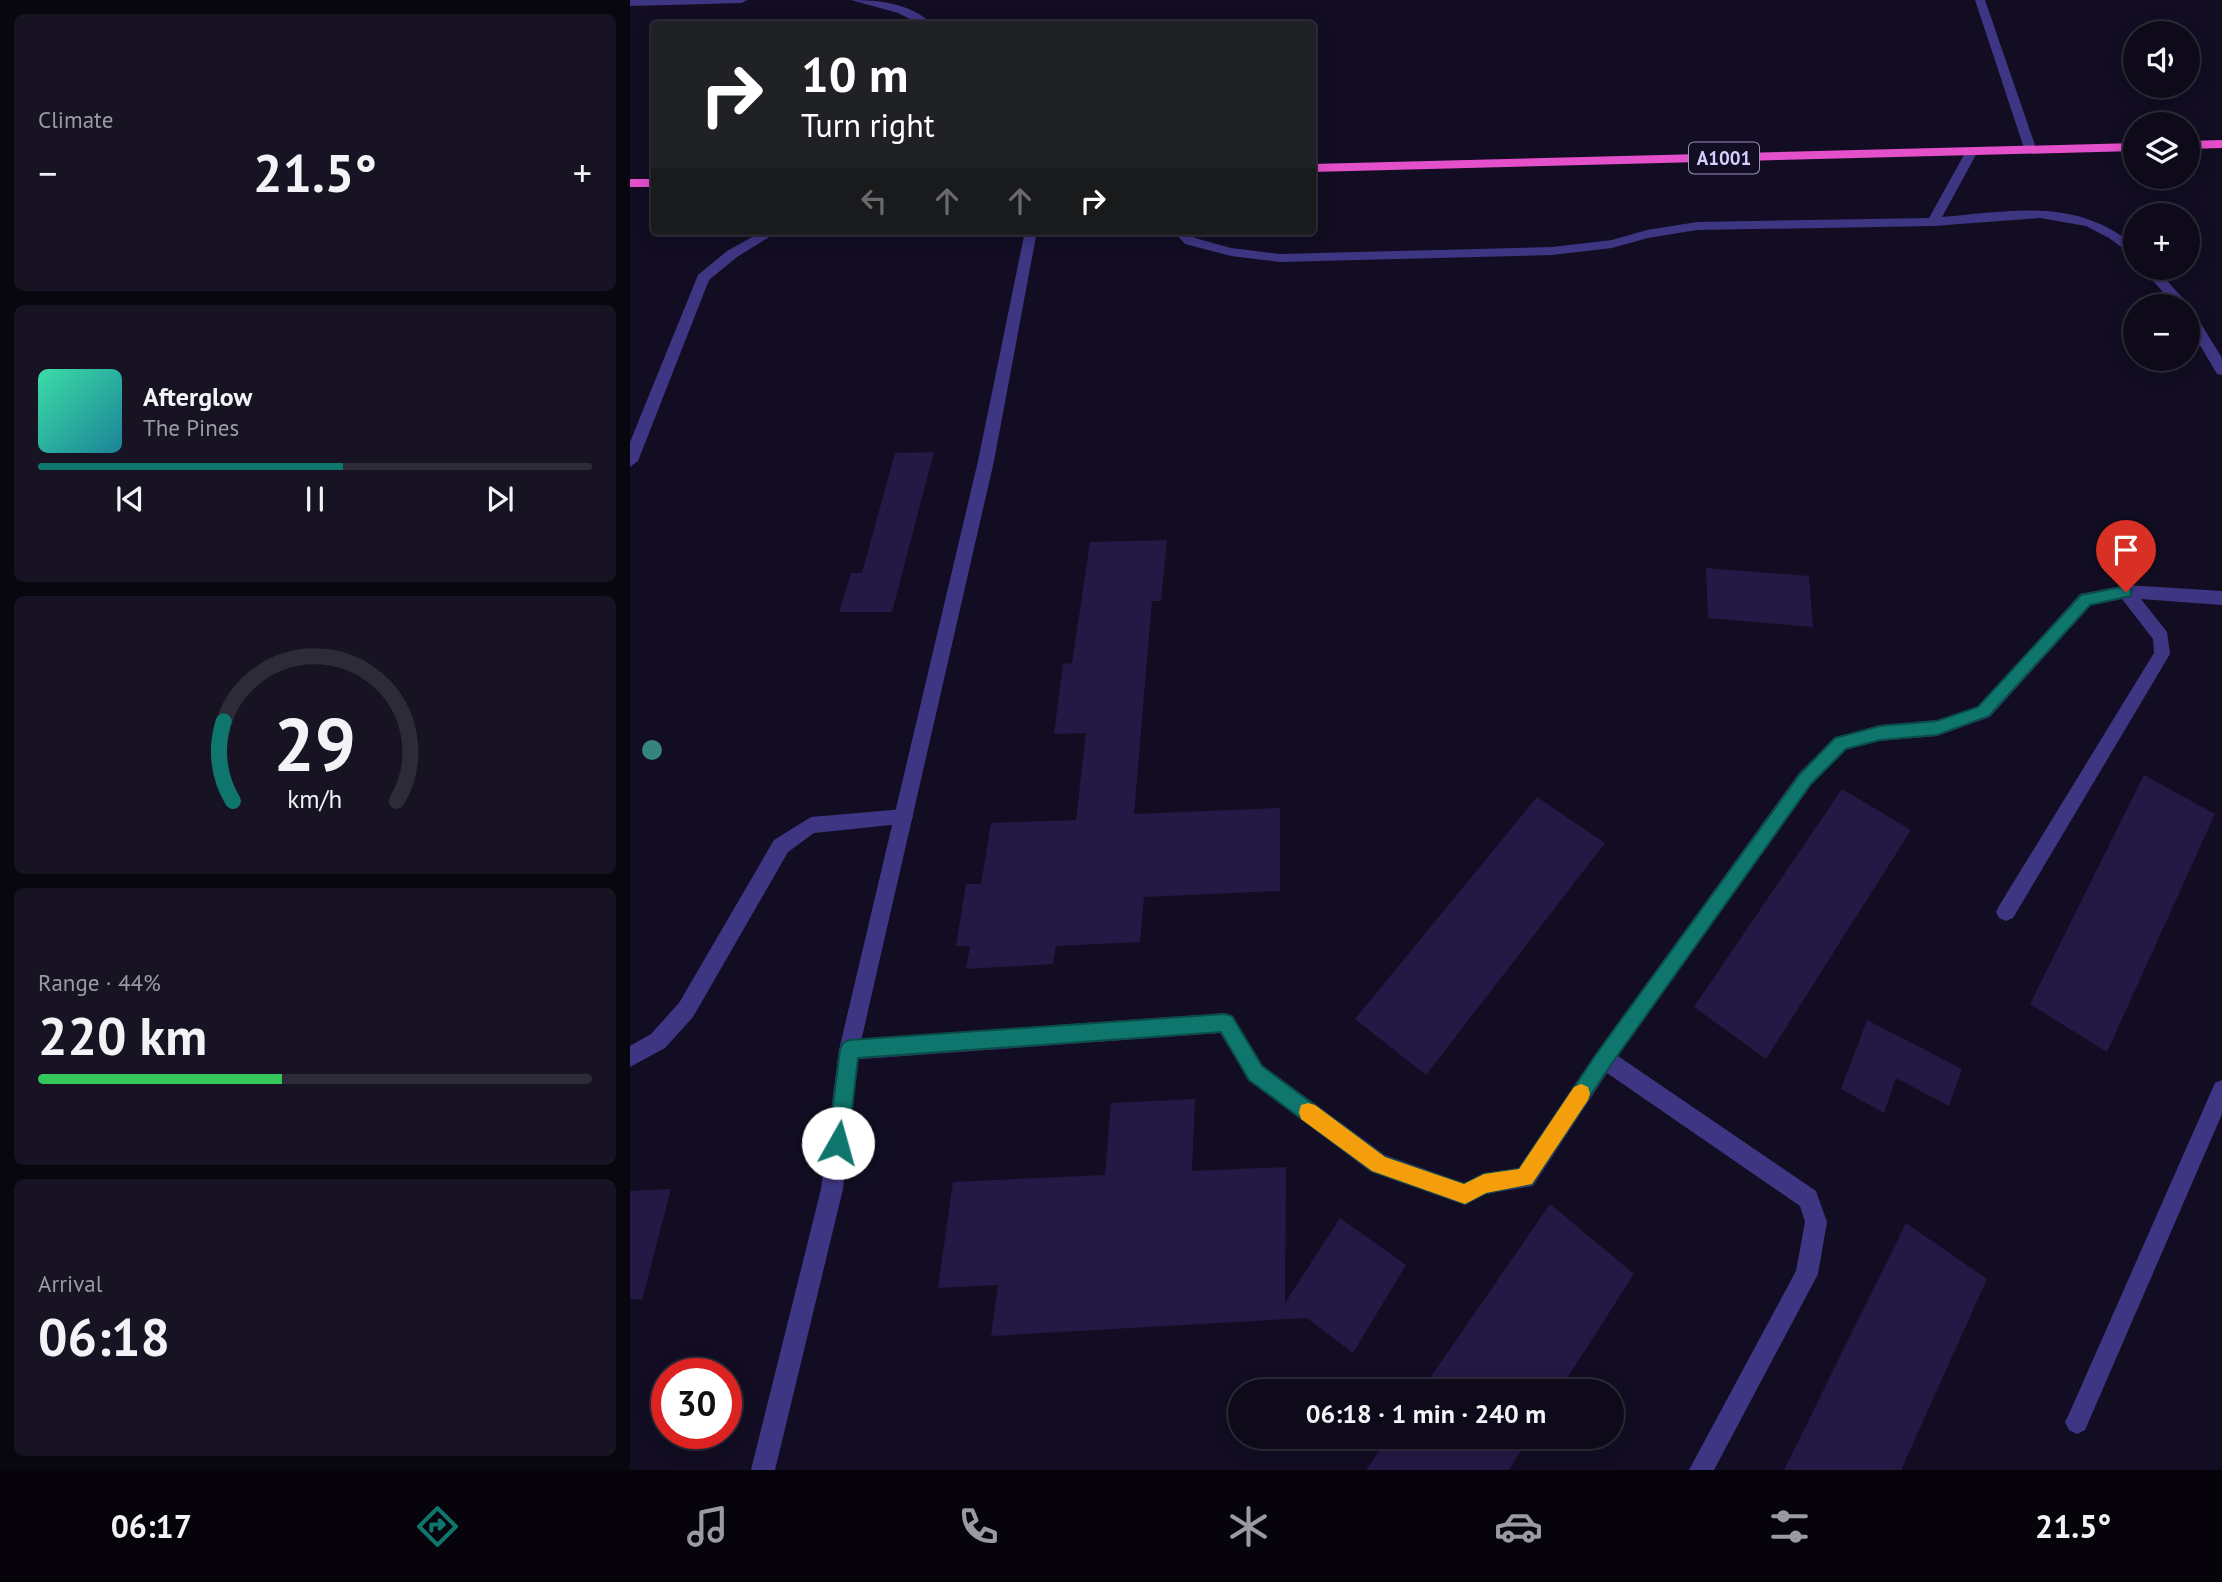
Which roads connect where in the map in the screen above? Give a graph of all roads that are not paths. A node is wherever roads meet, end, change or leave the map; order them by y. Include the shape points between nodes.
1 (741, 0) edge
2 (856, 0) edge
3 (1980, 0) edge
4 (630, 3) edge
5 (922, 21) edge
6 (2222, 144) edge
7 (2200, 145) edge
8 (2123, 147) edge
9 (2031, 151) junction
10 (1971, 153) junction
11 (1316, 168) edge
12 (630, 183) edge
13 (651, 183) edge
14 (1933, 222) junction
15 (767, 235) edge
16 (1030, 235) edge
17 (1183, 235) edge
18 (2123, 240) edge
19 (2159, 280) edge
20 (2172, 294) edge
21 (2200, 334) edge
22 (2222, 370) edge
23 (630, 461) edge
24 (2126, 592) junction
25 (2222, 598) edge
26 (904, 817) junction
27 (2006, 912) dead end
28 (849, 1050) junction
29 (630, 1057) edge
30 (1604, 1059) junction
31 (2222, 1090) edge
32 (2077, 1422) dead end
33 (763, 1470) edge
34 (1701, 1470) edge

1 - 4 street
2 - 5 street via 884,5
3 - 9 street
6 - 7 highway
8 - 9 highway, A1001
9 - 10 highway, A1001
10 - 11 highway, A1001
10 - 14 street
12 - 13 highway
14 - 17 street via 1697,226 1552,251 1280,258 1231,252
14 - 18 street via 2058,213 2091,221
15 - 23 street via 732,254 703,278
16 - 26 street via 986,461
19 - 20 street
21 - 22 street
24 - 25 street
24 - 27 street via 2161,637 2162,654
24 - 30 street via 2086,599 1984,712 1937,728 1880,733 1841,743 1805,779
26 - 28 street
26 - 29 street via 811,825 781,846 686,1010 658,1041
28 - 30 street via 1225,1023 1256,1073 1379,1164 1465,1194 1484,1184 1525,1178
28 - 33 street via 832,1189
30 - 34 street via 1808,1199 1816,1222 1807,1274
31 - 32 street

